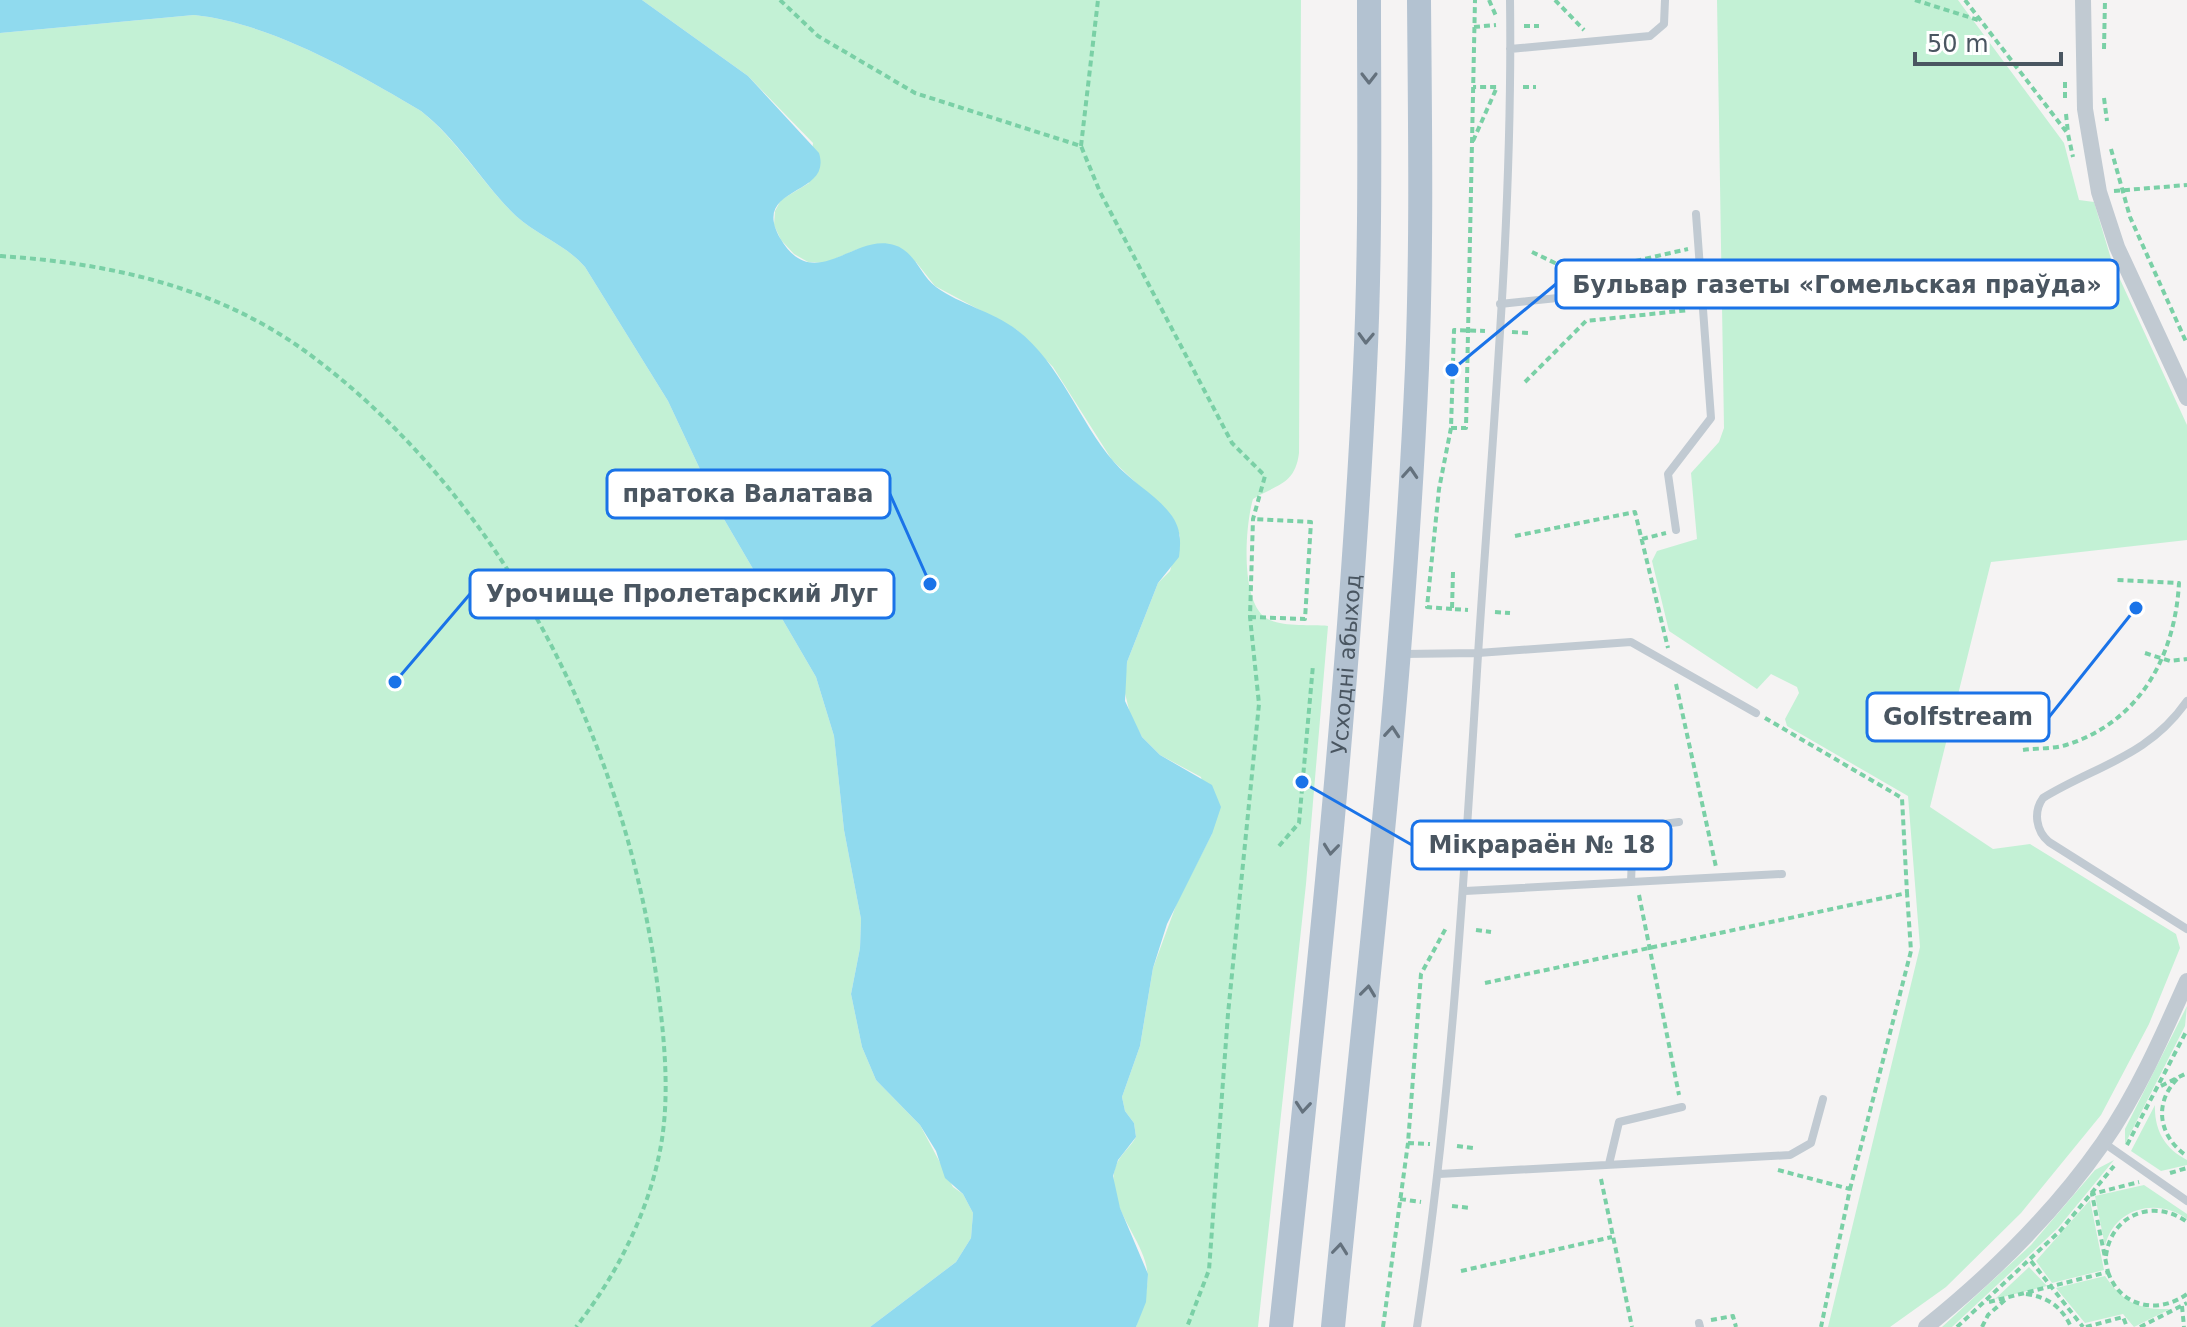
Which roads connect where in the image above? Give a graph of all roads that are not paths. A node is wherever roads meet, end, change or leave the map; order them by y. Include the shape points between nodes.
1 (1369, 0) edge
2 (1419, 0) edge
3 (1510, 0) edge
4 (1665, 0) edge
5 (2083, 0) edge
6 (1510, 49) junction
7 (1696, 214) dead end
8 (1701, 283) junction
9 (1500, 304) junction
10 (2187, 398) edge
11 (1676, 530) road end
12 (1478, 653) junction
13 (1398, 654) junction
14 (2187, 701) edge
15 (1756, 713) road end
16 (1679, 822) dead end
17 (1782, 874) dead end
18 (1634, 881) junction
19 (1465, 891) junction
20 (2187, 929) edge
21 (2187, 981) edge
22 (1823, 1099) dead end
23 (1682, 1107) road end
24 (2103, 1142) junction
25 (1609, 1164) junction
26 (1439, 1174) junction
27 (2187, 1201) edge
28 (1281, 1327) edge
29 (1333, 1327) edge
30 (1417, 1327) edge
31 (1926, 1327) edge

1 -> 28 main road, Усходні абыход via 1363,402 1337,783
13 -> 2 main road via 1421,250
3 - 6 lane
4 - 6 lane via 1664,24 1650,36
5 - 10 street via 2084,95 2099,192 2117,247
6 - 9 lane
7 - 8 lane
8 - 9 lane
8 - 11 lane via 1711,418 1668,474
9 - 12 lane
12 - 13 lane
12 - 15 lane via 1619,641 1640,645
12 - 19 lane
29 -> 13 main road
14 - 20 lane via 2127,756 2043,798 2037,814 2039,832 2049,842
16 - 18 lane via 1633,832
17 - 18 lane
18 - 19 lane
19 - 26 lane
21 - 24 street
22 - 25 lane via 1811,1143 1797,1154
23 - 25 lane via 1619,1122
24 - 27 lane
24 - 31 street via 2043,1217 1972,1290
25 - 26 lane
26 - 30 lane

